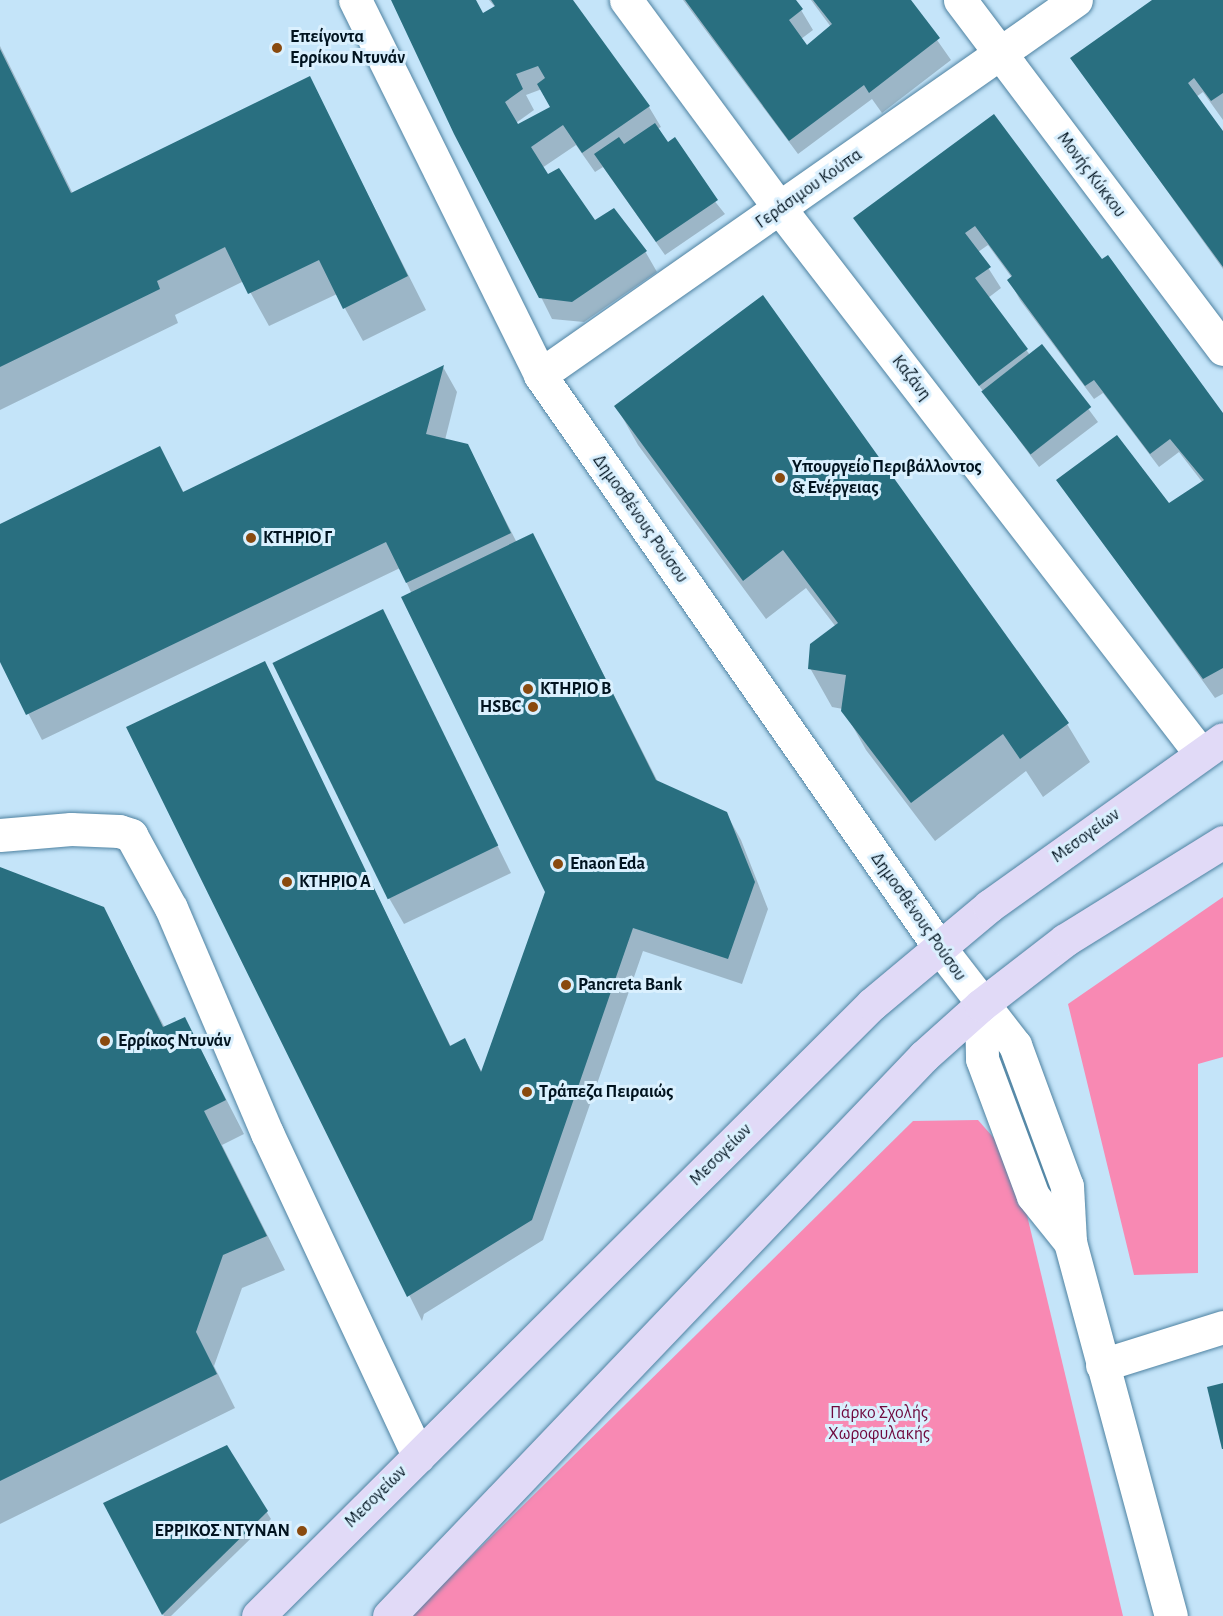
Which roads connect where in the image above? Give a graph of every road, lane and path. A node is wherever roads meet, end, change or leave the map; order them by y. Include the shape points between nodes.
1 (355, 0) edge
2 (626, 0) edge
3 (960, 0) edge
4 (1076, 0) edge
5 (998, 53) junction
6 (781, 210) junction
7 (1223, 349) edge
8 (540, 375) junction
9 (1211, 746) edge
10 (0, 835) edge
11 (1223, 842) edge
12 (939, 947) junction
13 (981, 1005) junction
14 (1223, 1328) edge
15 (1101, 1365) junction
16 (418, 1455) junction
17 (258, 1616) edge
18 (388, 1616) edge
19 (1171, 1616) edge

1 - 8 street, Δημοσθένους Ρούσου
2 - 6 street, Καζάνη
3 - 5 street, Μονής Κύκκου
4 - 5 street, Γεράσιμου Κούπα
5 - 6 street, Γεράσιμου Κούπα
5 - 7 street, Μονής Κύκκου
6 - 8 street, Γεράσιμου Κούπα
6 - 9 street, Καζάνη
8 - 12 street, Δημοσθένους Ρούσου
9 - 12 main road, Μεσογείων via 989,906
10 - 16 street via 71,829 119,831 131,836 171,908 267,1133
11 - 13 main road via 1065,940
12 - 13 street, Δημοσθένους Ρούσου
12 - 16 main road, Μεσογείων via 872,1004
13 - 15 street, Δημοσθένους Ρούσου via 1015,1045 1067,1186 1070,1242
13 - 18 main road via 924,1056
14 - 15 street
15 - 19 street, Δημοσθένους Ρούσου
16 - 17 main road, Μεσογείων

